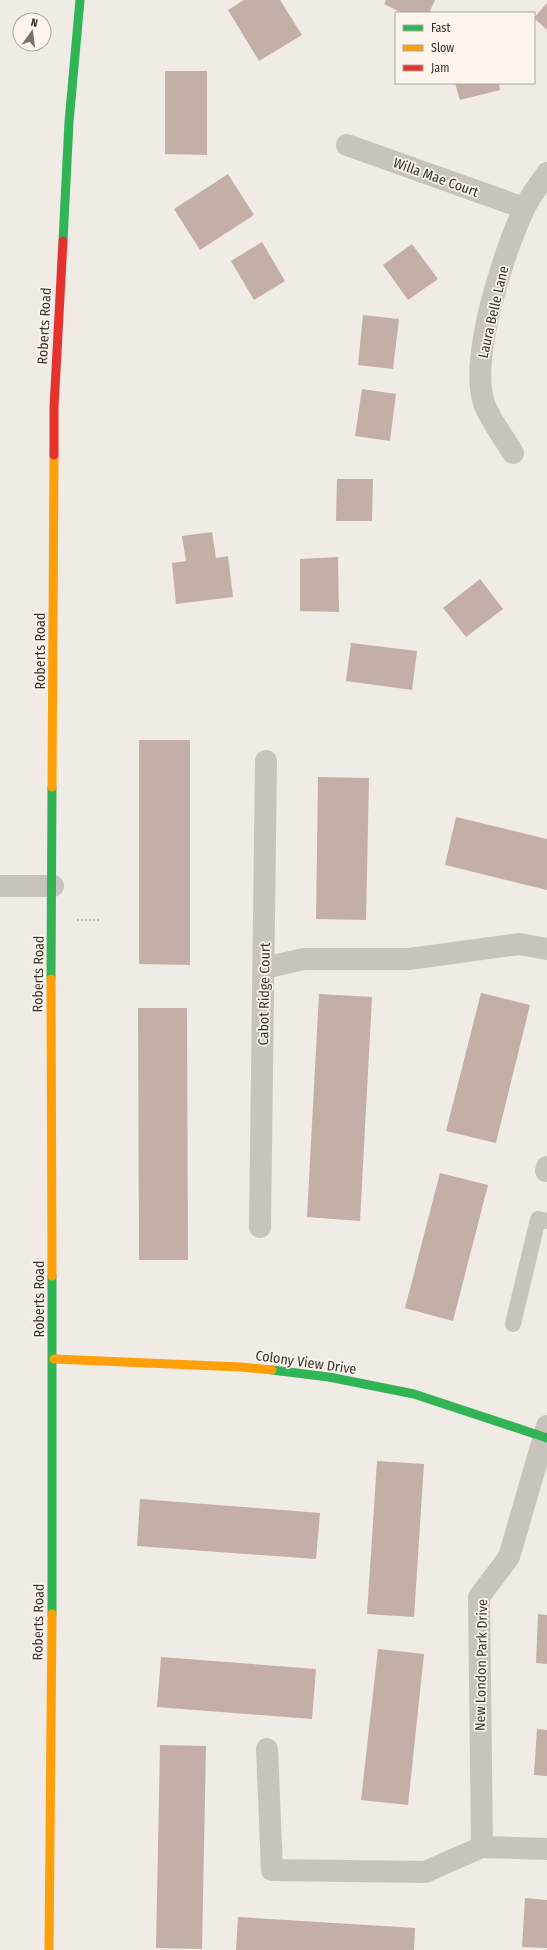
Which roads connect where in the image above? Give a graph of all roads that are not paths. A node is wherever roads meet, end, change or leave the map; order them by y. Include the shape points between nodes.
1 (80, 0) edge
2 (348, 145) dead end
3 (547, 173) edge
4 (524, 208) junction
5 (513, 453) dead end
6 (266, 761) dead end
7 (0, 886) edge
8 (53, 886) junction
9 (547, 949) edge
10 (264, 968) junction
11 (547, 1221) edge
12 (260, 1227) dead end
13 (513, 1324) dead end
14 (54, 1359) junction
15 (546, 1433) edge
16 (267, 1748) dead end
17 (482, 1848) junction
18 (547, 1849) edge
19 (49, 1950) edge

1 - 8 main road, Roberts Road via 69,122 54,407
2 - 4 street, Willa Mae Court
3 - 4 street, Laura Belle Lane
4 - 5 street, Laura Belle Lane via 496,286 481,352 480,386 484,404
6 - 10 street, Cabot Ridge Court
7 - 8 street
8 - 14 main road, Roberts Road via 51,1039
9 - 10 street via 519,944 409,959 304,959
10 - 12 street, Cabot Ridge Court
11 - 13 lane via 538,1219
14 - 15 main road, Colony View Drive via 241,1366 329,1377 414,1394
14 - 19 main road, Roberts Road
15 - 17 street, New London Park Drive via 509,1557 479,1597
16 - 17 street via 272,1870 425,1872
17 - 18 street

